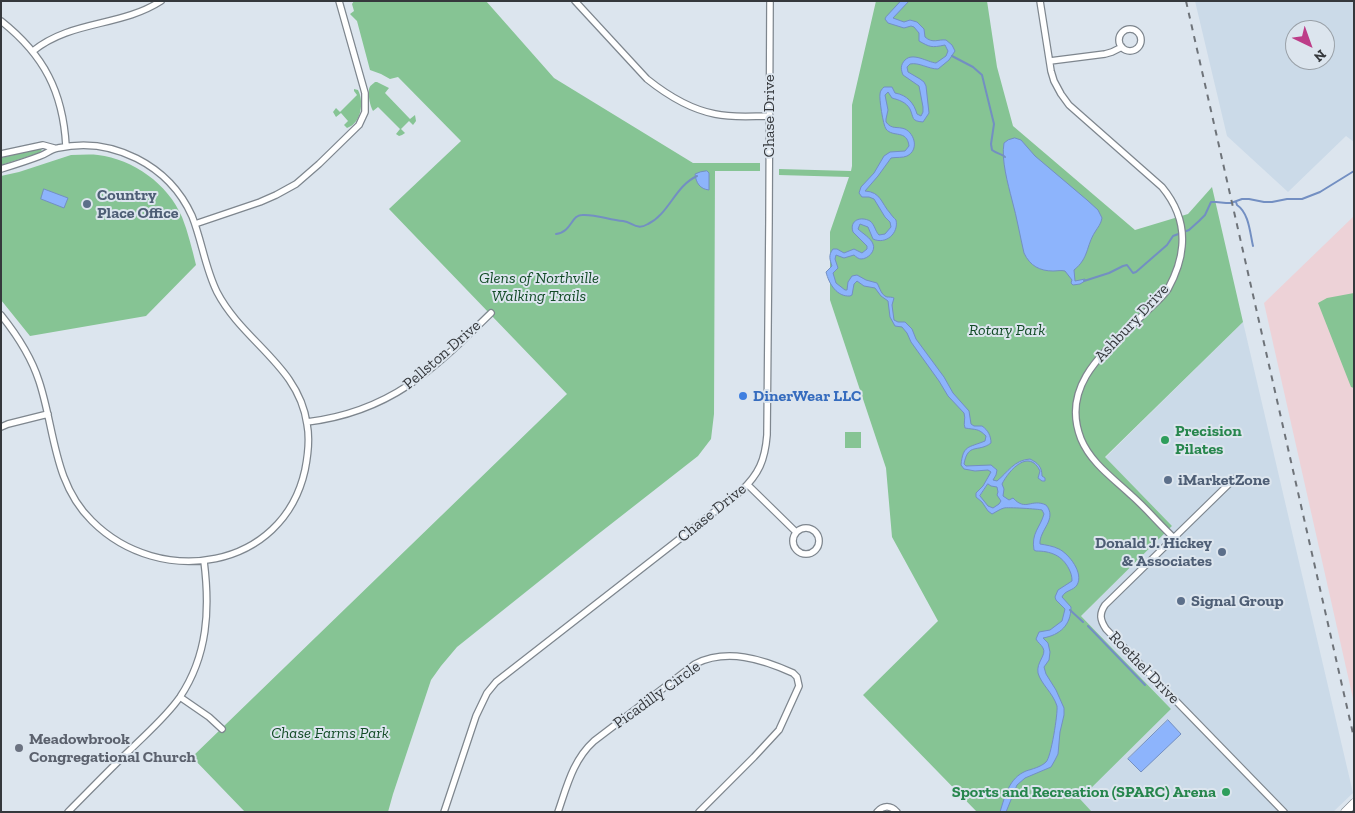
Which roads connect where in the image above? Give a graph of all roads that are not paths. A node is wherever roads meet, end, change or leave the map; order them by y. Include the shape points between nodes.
1 (161, 1) edge
2 (339, 1) edge
3 (575, 1) edge
4 (770, 1) edge
5 (1040, 1) edge
6 (1, 21) edge
7 (1122, 46) dead end
8 (33, 51) junction
9 (1050, 61) junction
10 (770, 116) junction
11 (66, 146) junction
12 (54, 148) junction
13 (1, 154) edge
14 (1, 168) edge
15 (195, 224) junction
16 (491, 313) dead end
17 (1, 315) edge
18 (48, 414) junction
19 (307, 422) junction
20 (1, 427) edge
21 (1234, 479) dead end
22 (748, 485) junction
23 (796, 532) junction
24 (1174, 538) junction
25 (204, 561) junction
26 (180, 697) junction
27 (222, 729) dead end
28 (1354, 803) edge
29 (68, 812) edge
30 (444, 812) edge
31 (558, 812) edge
32 (699, 812) edge
33 (877, 812) edge
34 (897, 812) edge
35 (1284, 812) edge
36 (1344, 812) edge

1 - 8 street via 135,13 69,31
2 - 15 street via 365,93 366,107 359,125 306,176 282,192
3 - 10 street via 647,79 680,102 704,112 727,116
4 - 10 street, Chase Drive
5 - 9 street, Ashbury Drive
6 - 8 street
7 - 9 street via 1106,54
8 - 11 street via 45,69 60,105
9 - 24 street, Ashbury Drive via 1060,94 1162,187 1175,206 1182,229 1179,264 1167,290 1089,370 1076,402 1080,438 1089,455
10 - 22 street, Chase Drive via 767,435 765,455
11 - 12 street
11 - 15 street via 103,147 145,162 179,193
12 - 13 street via 43,145
12 - 14 street via 44,155
15 - 19 street via 210,277 223,302 238,324 276,361 291,381
16 - 19 street, Pellston Drive via 430,369 395,394 342,415
17 - 18 street via 23,345 33,366
18 - 20 street
18 - 25 street via 65,482 91,521 119,543 145,554 171,561
19 - 25 street via 304,474 287,512 257,542 229,555
21 - 24 street, Roethel Drive
22 - 23 street
22 - 30 street, Chase Drive via 496,682 476,716
23 - 23 street via 793,544 798,552 806,554 816,548 816,533 804,528
24 - 35 street, Roethel Drive via 1105,605 1100,616 1102,623
25 - 26 street via 208,598 206,624 196,664
26 - 27 street
26 - 29 street
28 - 36 street
31 - 32 street, Picadilly Circle via 572,770 584,751 695,664 728,655 751,659 795,675 799,686 779,730
33 - 34 street via 886,806

